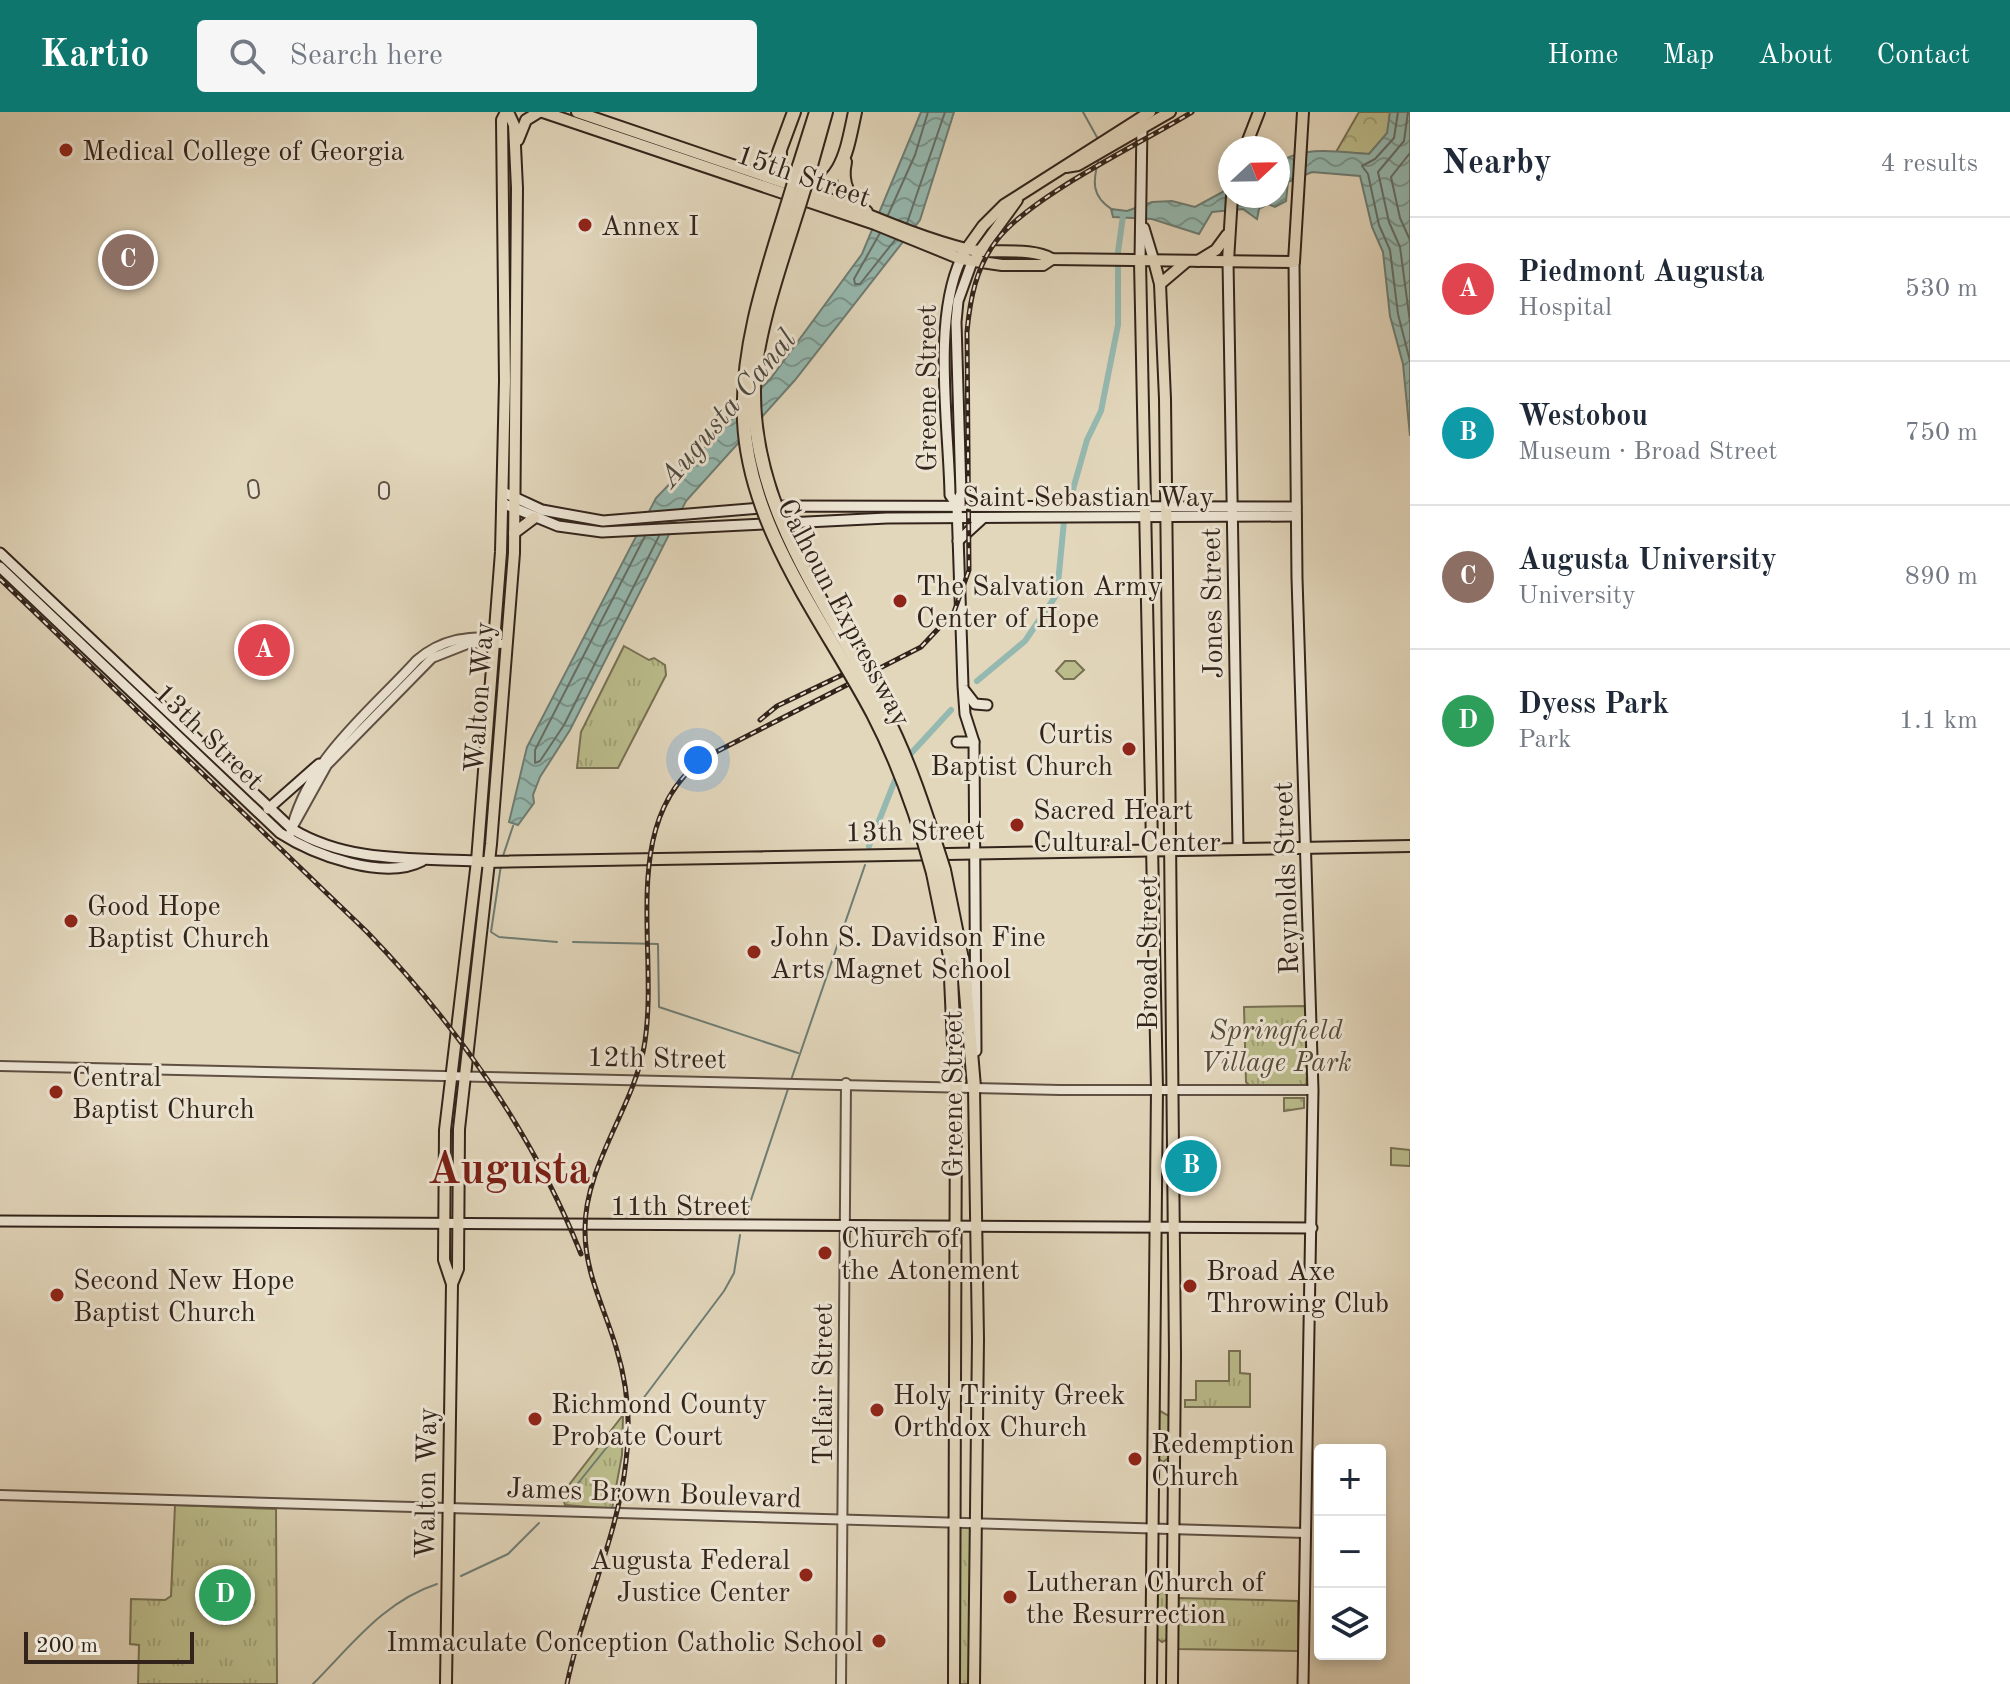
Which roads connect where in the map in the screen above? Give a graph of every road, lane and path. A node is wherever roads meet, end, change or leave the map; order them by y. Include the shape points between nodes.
1 (507, 112) edge
2 (541, 112) edge
3 (577, 112) edge
4 (794, 112) edge
5 (816, 112) edge
6 (826, 112) edge
7 (855, 112) edge
8 (1170, 112) edge
9 (1259, 112) edge
10 (1303, 112) edge
11 (1145, 114) edge
12 (1142, 129) junction
13 (1250, 136) edge
14 (1114, 139) junction
15 (845, 151) junction
16 (780, 153) junction
17 (516, 162) junction
18 (805, 167) junction
19 (763, 174) junction
20 (788, 183) junction
21 (813, 193) junction
22 (797, 198) junction
23 (1018, 198) junction
24 (1231, 208) edge
25 (873, 218) junction
26 (1143, 225) junction
27 (1228, 231) junction
28 (910, 233) junction
29 (967, 249) junction
30 (979, 251) junction
31 (1052, 259) junction
32 (966, 261) junction
33 (1134, 261) junction
34 (1154, 261) junction
35 (1192, 261) junction
36 (1228, 261) junction
37 (1294, 262) junction
38 (1160, 284) junction
39 (505, 395) junction
40 (517, 395) junction
41 (1165, 399) junction
42 (1143, 400) junction
43 (960, 481) junction
44 (515, 496) junction
45 (502, 498) junction
46 (957, 505) junction
47 (979, 505) junction
48 (817, 506) junction
49 (1232, 506) junction
50 (514, 508) junction
51 (1146, 511) junction
52 (1164, 512) junction
53 (1296, 512) junction
54 (538, 516) junction
55 (1232, 517) junction
56 (957, 518) junction
57 (983, 518) junction
58 (818, 523) junction
59 (514, 533) junction
60 (958, 541) junction
61 (0, 553) edge
62 (0, 567) edge
63 (493, 641) junction
64 (506, 641) junction
65 (963, 686) junction
66 (987, 705) dead end
67 (1169, 738) junction
68 (1150, 739) junction
69 (957, 742) dead end
70 (974, 742) junction
71 (319, 764) junction
72 (268, 809) junction
73 (290, 834) junction
74 (1308, 846) junction
75 (1410, 846) edge
76 (1238, 847) junction
77 (1152, 849) junction
78 (1170, 849) junction
79 (976, 853) junction
80 (487, 862) junction
81 (938, 872) junction
82 (1171, 982) junction
83 (1156, 983) junction
84 (0, 1066) edge
85 (450, 1075) junction
86 (465, 1075) junction
87 (846, 1083) junction
88 (974, 1087) junction
89 (956, 1088) junction
90 (1157, 1089) junction
91 (1172, 1089) junction
92 (1313, 1090) junction
93 (0, 1221) edge
94 (444, 1225) junction
95 (458, 1225) junction
96 (844, 1227) junction
97 (956, 1227) junction
98 (977, 1228) junction
99 (1156, 1228) junction
100 (1173, 1228) junction
101 (1312, 1228) junction
102 (452, 1284) junction
103 (0, 1495) edge
104 (449, 1508) junction
105 (843, 1520) junction
106 (955, 1525) junction
107 (976, 1525) junction
108 (1152, 1529) junction
109 (1173, 1530) junction
110 (1306, 1533) junction
111 (446, 1684) edge
112 (841, 1684) edge
113 (954, 1684) edge
114 (974, 1684) edge
115 (1151, 1684) edge
116 (1172, 1684) edge
117 (1303, 1684) edge

1 - 17 main road, Walton Way via 514,125
1 - 39 main road, Walton Way via 502,120
2 - 17 main road via 526,120 519,133
2 - 22 main road, 15th Street
3 - 19 main road, 15th Street
4 - 16 highway
5 - 18 highway, Calhoun Expressway
6 - 18 highway, Calhoun Expressway
7 - 15 highway
8 - 12 main road, Greene Street
9 - 13 main road
10 - 37 main road
11 - 12 main road, Broad Street
11 - 14 main road, Greene Street
12 - 14 main road, Greene Street
12 - 26 main road, Broad Street
14 - 23 main road, Greene Street
15 - 21 highway via 832,179
15 - 25 highway via 846,189
16 - 19 highway
16 - 20 highway
17 - 40 main road, Walton Way
18 - 81 highway, Calhoun Expressway, bridge via 758,354 756,436 777,515 900,743
19 - 20 main road, 15th Street
20 - 21 main road, 15th Street
20 - 22 highway
21 - 22 highway
21 - 25 main road, 15th Street
22 - 25 main road, 15th Street
23 - 29 main road, Greene Street via 990,218
23 - 30 main road, Greene Street
24 - 27 main road
25 - 28 main road, 15th Street
26 - 33 main road, Broad Street
26 - 34 main road, Broad Street
27 - 35 main road via 1218,249
27 - 36 main road
28 - 29 main road, 15th Street
28 - 32 main road, 15th Street
29 - 30 main road, 15th Street
29 - 32 main road, Greene Street
30 - 31 main road, 15th Street
30 - 32 main road, Greene Street
31 - 32 main road, 15th Street via 1043,265
31 - 33 main road, 15th Street
32 - 43 main road, Greene Street via 956,322
32 - 46 main road, Greene Street via 951,285 945,332 950,495
33 - 34 main road, 15th Street
33 - 42 main road, Broad Street
34 - 35 main road, 15th Street
34 - 38 main road, Broad Street
35 - 36 main road, 15th Street
35 - 38 main road
36 - 37 main road, 15th Street
36 - 49 main road, Jones Street
37 - 53 main road, Reynolds Street
38 - 41 main road, Broad Street
39 - 40 main road
39 - 45 main road, Walton Way
40 - 44 main road, Walton Way
41 - 42 main road
41 - 52 main road, Broad Street
42 - 51 main road, Broad Street
43 - 46 main road, Greene Street
43 - 47 main road
44 - 45 main road, Saint Sebastian Way
44 - 50 main road, Walton Way
44 - 54 main road, Saint Sebastian Way
45 - 50 main road, Saint Sebastian Way
45 - 63 main road, Walton Way
46 - 47 main road, Saint Sebastian Way
46 - 48 main road, Saint Sebastian Way
46 - 56 main road, Greene Street
47 - 51 main road, Saint Sebastian Way
48 - 54 main road, Saint Sebastian Way, bridge via 603,521
48 - 58 main road
49 - 52 main road, Saint Sebastian Way
49 - 53 main road, Saint Sebastian Way
49 - 55 main road, Jones Street
50 - 54 main road, Saint Sebastian Way
50 - 59 main road, Walton Way
51 - 52 main road, Saint Sebastian Way
51 - 57 main road, Saint Sebastian Way
51 - 68 main road, Broad Street
52 - 55 main road, Saint Sebastian Way
52 - 67 main road, Broad Street
53 - 55 main road, Saint Sebastian Way
53 - 74 main road, Reynolds Street
54 - 58 main road, Saint Sebastian Way, bridge via 569,529 602,532
54 - 59 main road
55 - 76 main road, Jones Street
56 - 57 main road, Saint Sebastian Way
56 - 58 main road, Saint Sebastian Way
56 - 60 main road, Greene Street
57 - 60 main road
59 - 64 main road, Walton Way
60 - 65 main road, Greene Street
61 - 72 main road
62 - 73 main road, 13th Street via 257,814
63 - 64 street
63 - 71 street via 459,637 425,653
63 - 73 street via 455,646 424,665 327,765
63 - 80 main road, Walton Way
64 - 80 main road, Walton Way
65 - 66 main road via 970,700
65 - 70 main road, Greene Street
67 - 68 main road
67 - 78 main road, Broad Street
68 - 77 main road, Broad Street
69 - 70 main road
70 - 79 main road, Greene Street
71 - 72 main road
71 - 73 street via 297,805
72 - 73 main road
73 - 80 main road, 13th Street via 342,852
74 - 75 main road, 13th Street
74 - 76 main road, 13th Street
74 - 92 main road, Reynolds Street
76 - 78 main road, 13th Street
77 - 78 main road, 13th Street
77 - 79 main road, 13th Street
77 - 83 main road, Broad Street
78 - 82 main road, Broad Street
79 - 80 main road, 13th Street
79 - 88 main road, Greene Street
80 - 85 main road, Walton Way
80 - 86 main road, Walton Way
81 - 88 highway, Calhoun Expressway via 964,969
81 - 89 highway, Calhoun Expressway via 950,956
82 - 83 main road
82 - 91 main road, Broad Street
83 - 90 main road, Broad Street
84 - 85 street, 12th Street
85 - 86 street, 12th Street
85 - 94 main road, Walton Way
86 - 87 street, 12th Street
86 - 95 main road, Walton Way
87 - 89 street, 12th Street
87 - 96 street, Telfair Street
88 - 89 street, 12th Street
88 - 90 street, 12th Street
88 - 98 main road, Greene Street
89 - 97 main road, Greene Street
90 - 91 street, 12th Street
90 - 99 main road, Broad Street
91 - 92 street, 12th Street
91 - 100 main road, Broad Street
92 - 101 main road, Reynolds Street
93 - 94 main road, 11th Street
94 - 95 main road, 11th Street
94 - 102 main road, Walton Way via 444,1260
95 - 96 main road, 11th Street
95 - 102 main road, Walton Way via 458,1269
96 - 97 main road, 11th Street
96 - 105 street, Telfair Street
97 - 98 main road, 11th Street
97 - 106 main road, Greene Street
98 - 99 main road, 11th Street
98 - 107 main road, Greene Street
99 - 100 main road, 11th Street
99 - 108 main road, Broad Street
100 - 101 main road, 11th Street
100 - 109 main road, Broad Street
101 - 110 main road, Reynolds Street
102 - 104 main road, Walton Way
103 - 104 street, James Brown Boulevard
104 - 105 street, James Brown Boulevard
104 - 111 main road, Walton Way
105 - 106 street, James Brown Boulevard
105 - 112 street, Telfair Street
106 - 107 street, James Brown Boulevard
106 - 113 main road, Greene Street
107 - 108 street, James Brown Boulevard
107 - 114 main road, Greene Street
108 - 109 street, James Brown Boulevard
108 - 115 main road, Broad Street
109 - 110 street, James Brown Boulevard
109 - 116 main road, Broad Street
110 - 117 main road, Reynolds Street

